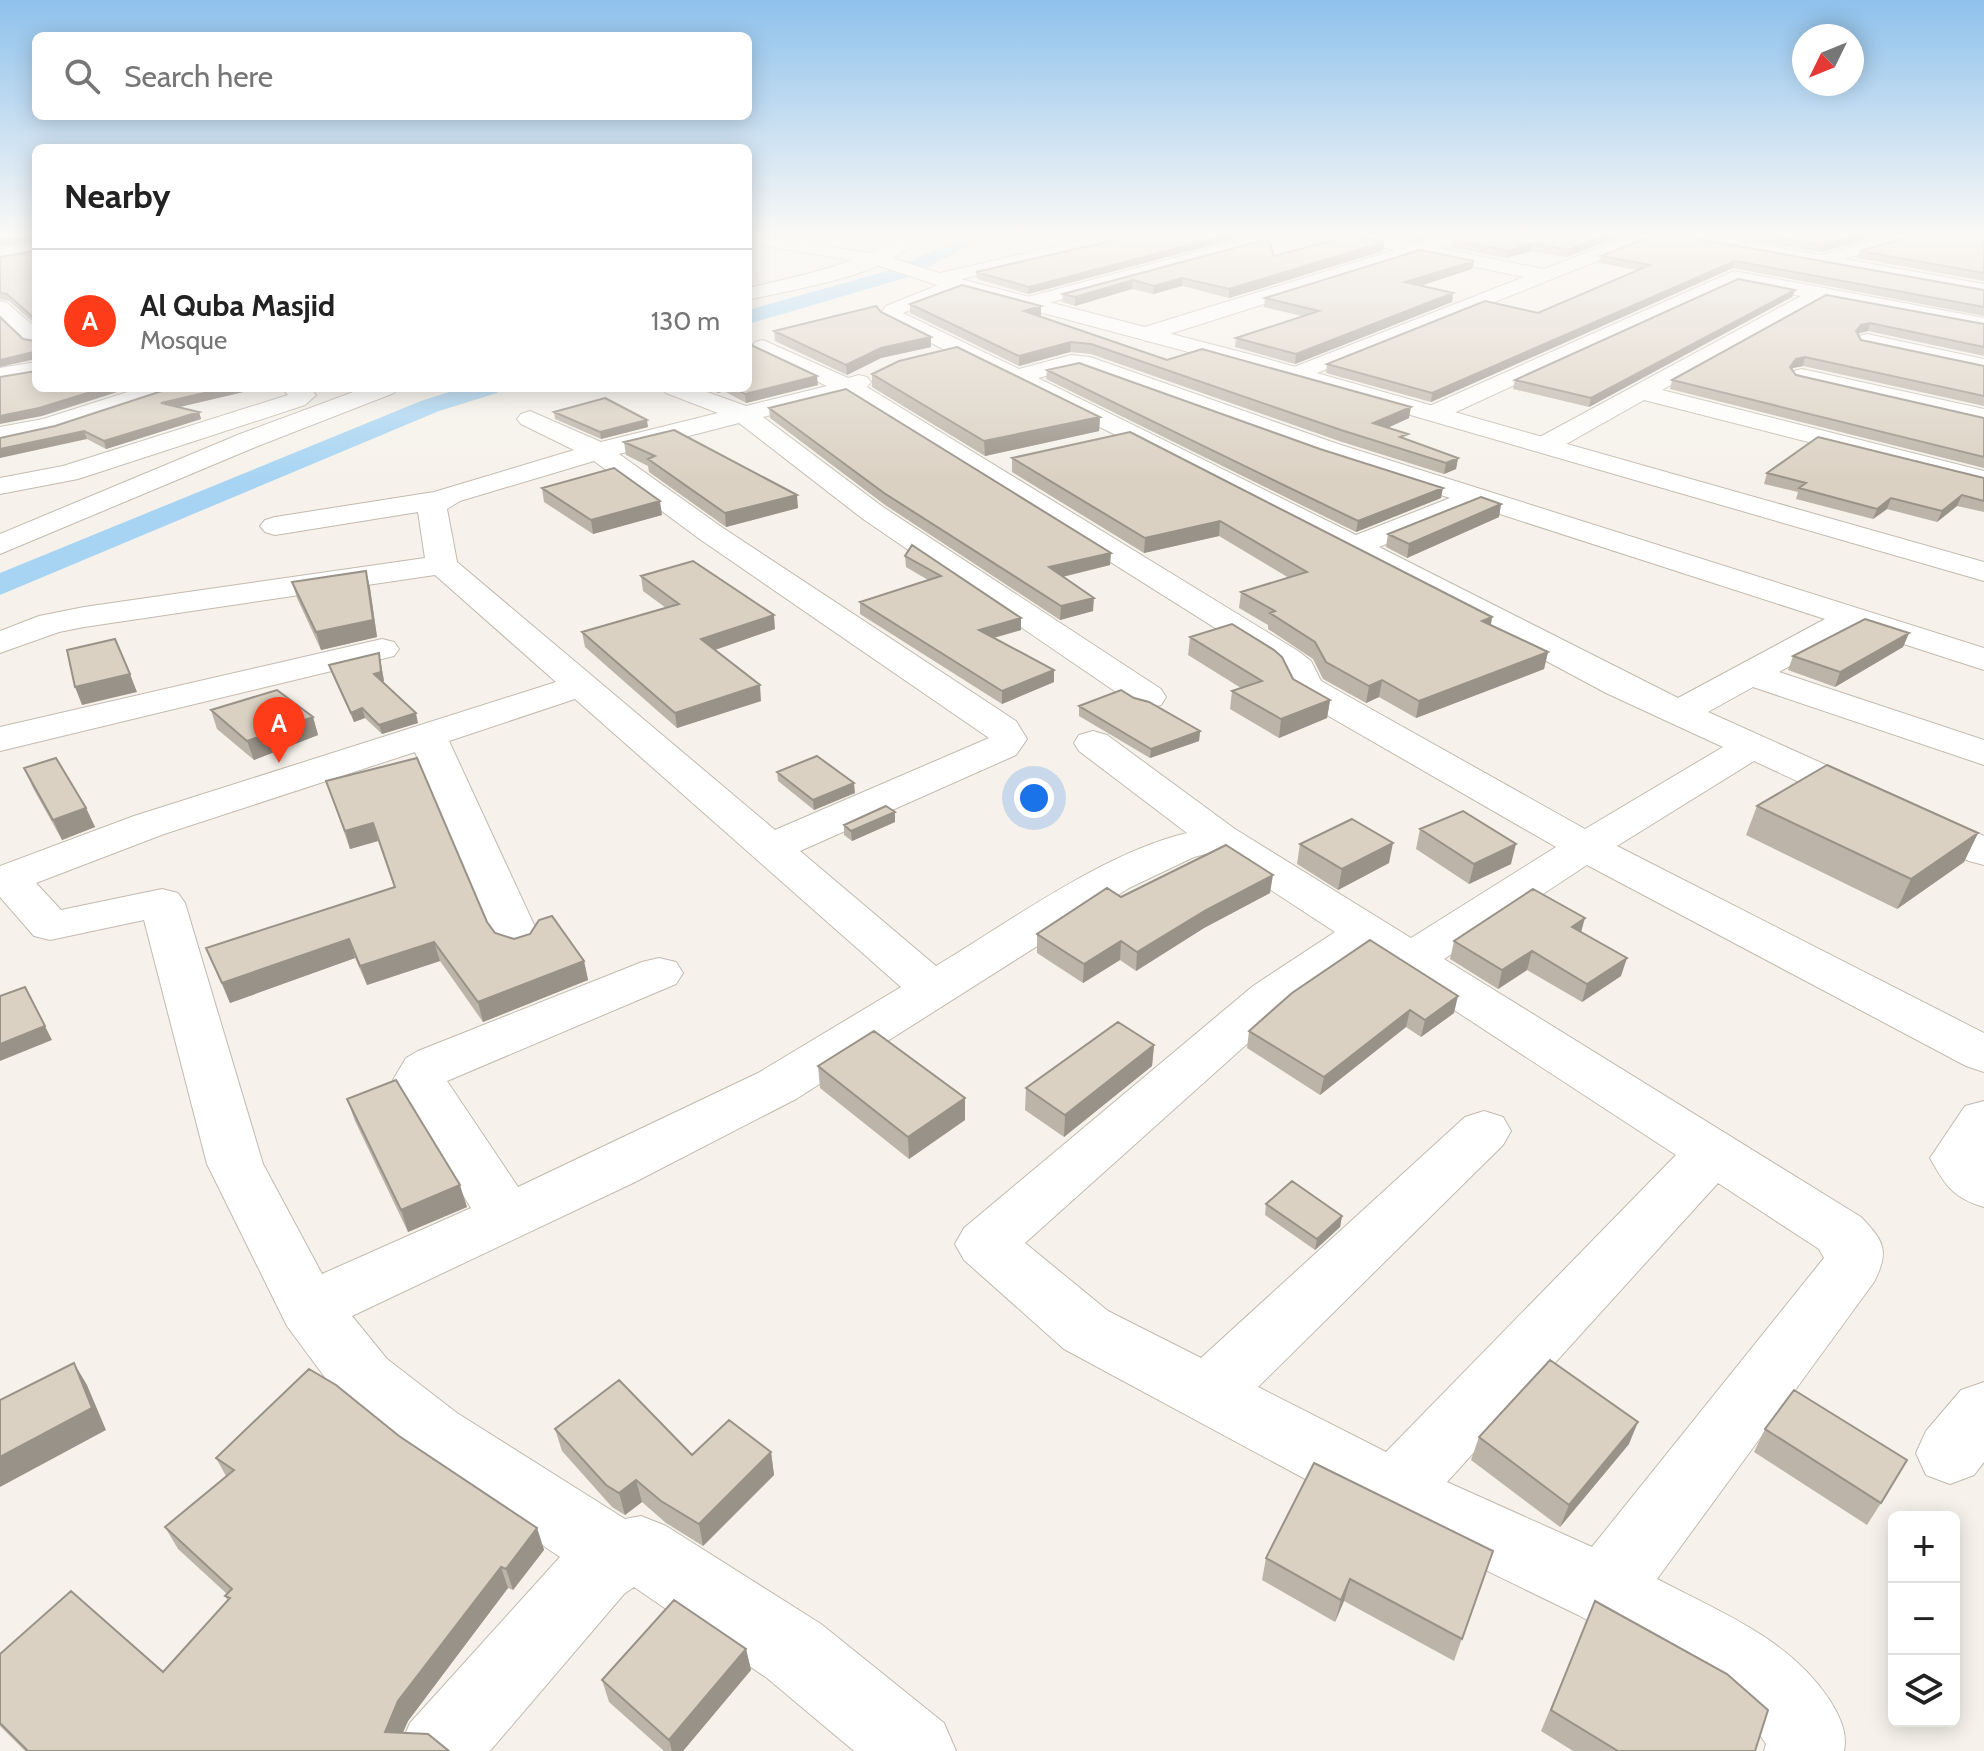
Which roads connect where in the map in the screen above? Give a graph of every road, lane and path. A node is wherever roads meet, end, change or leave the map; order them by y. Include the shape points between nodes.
1 (8, 317) edge
2 (893, 317) edge
3 (1080, 317) edge
4 (1201, 317) edge
5 (1441, 317) edge
6 (1646, 317) edge
7 (1777, 317) edge
8 (1947, 317) edge
9 (1984, 324) edge
10 (1146, 334) junction
11 (32, 335) edge
12 (32, 337) edge
13 (0, 341) edge
14 (1867, 341) edge
15 (763, 347) edge
16 (960, 350) junction
17 (922, 358) edge
18 (1984, 366) edge
19 (883, 368) edge
20 (32, 370) edge
21 (1297, 374) junction
22 (0, 375) edge
23 (1802, 376) edge
24 (1015, 377) junction
25 (849, 388) junction
26 (135, 392) edge
27 (300, 392) edge
28 (375, 392) edge
29 (685, 392) edge
30 (1640, 392) junction
31 (114, 395) edge
32 (741, 413) junction
33 (1434, 413) junction
34 (1984, 417) edge
35 (530, 419) dead end
36 (1133, 434) junction
37 (0, 435) edge
38 (1086, 444) edge
39 (1545, 445) junction
40 (598, 451) junction
41 (1984, 479) edge
42 (0, 486) edge
43 (1477, 497) junction
44 (440, 500) junction
45 (275, 526) dead end
46 (0, 545) edge
47 (1354, 546) junction
48 (442, 565) junction
49 (1984, 572) edge
50 (1854, 617) junction
51 (0, 643) edge
52 (382, 649) dead end
53 (1984, 659) edge
54 (1749, 674) junction
55 (583, 685) junction
56 (1148, 697) dead end
57 (1679, 713) junction
58 (427, 735) junction
59 (0, 739) edge
60 (1093, 743) dead end
61 (1750, 747) junction
62 (1984, 753) edge
63 (1220, 838) junction
64 (1586, 847) junction
65 (770, 848) junction
66 (1984, 852) edge
67 (4, 880) edge
68 (518, 940) edge
69 (1387, 947) junction
70 (659, 973) dead end
71 (933, 989) junction
72 (1984, 1054) edge
73 (1984, 1120) edge
74 (1484, 1131) dead end
75 (1712, 1153) junction
76 (1984, 1186) edge
77 (507, 1217) junction
78 (309, 1308) junction
79 (1208, 1393) junction
80 (1394, 1491) junction
81 (618, 1555) junction
82 (1604, 1590) junction
83 (438, 1751) edge
84 (916, 1751) edge
85 (1804, 1751) edge

1 - 11 street
2 - 16 street
3 - 10 street
4 - 10 street
5 - 21 street
6 - 33 street
7 - 30 street
8 - 9 street
10 - 21 street
12 - 13 street
14 - 18 street
15 - 25 street
16 - 17 street
16 - 24 street
19 - 25 street
20 - 22 street
21 - 33 street
23 - 34 street
24 - 36 street
24 - 43 street via 1082,362
25 - 32 street
25 - 64 street via 994,464 1286,658 1298,669 1305,687
26 - 31 street
27 - 42 street via 304,395 296,400 68,473
28 - 46 street
29 - 32 street
30 - 39 street
30 - 41 street
31 - 37 street via 48,426
32 - 40 street
32 - 56 street via 873,513
33 - 39 street
35 - 40 street
36 - 38 street
36 - 47 street
39 - 49 street
40 - 44 street
40 - 65 street via 1003,729 1008,739 1002,747
43 - 47 street
43 - 50 street
44 - 45 street
44 - 48 street via 432,506
47 - 57 street
48 - 51 street via 84,617
48 - 55 street
50 - 53 street
50 - 54 street
52 - 59 street
54 - 57 street
54 - 62 street
55 - 58 street
55 - 65 street
57 - 61 street
58 - 67 street via 149,825
58 - 68 street
60 - 63 street
61 - 64 street
61 - 66 street
63 - 69 street
63 - 71 street via 1179,848 1113,879
64 - 69 street
64 - 72 street
65 - 71 street
67 - 78 street via 50,926 162,903 235,1164
69 - 75 street
69 - 79 street via 1270,997 985,1244 1086,1330
70 - 77 street via 424,1071 419,1080
71 - 77 street via 777,1086
73 - 76 street via 1958,1158
74 - 79 street
75 - 80 street
75 - 82 street via 1840,1233 1855,1249 1853,1265
77 - 78 street
78 - 81 street via 364,1379 433,1434
79 - 80 street
80 - 82 street
81 - 83 street via 598,1569
81 - 84 street via 641,1550 667,1566 794,1651
82 - 85 street via 1743,1666 1784,1701 1807,1737

